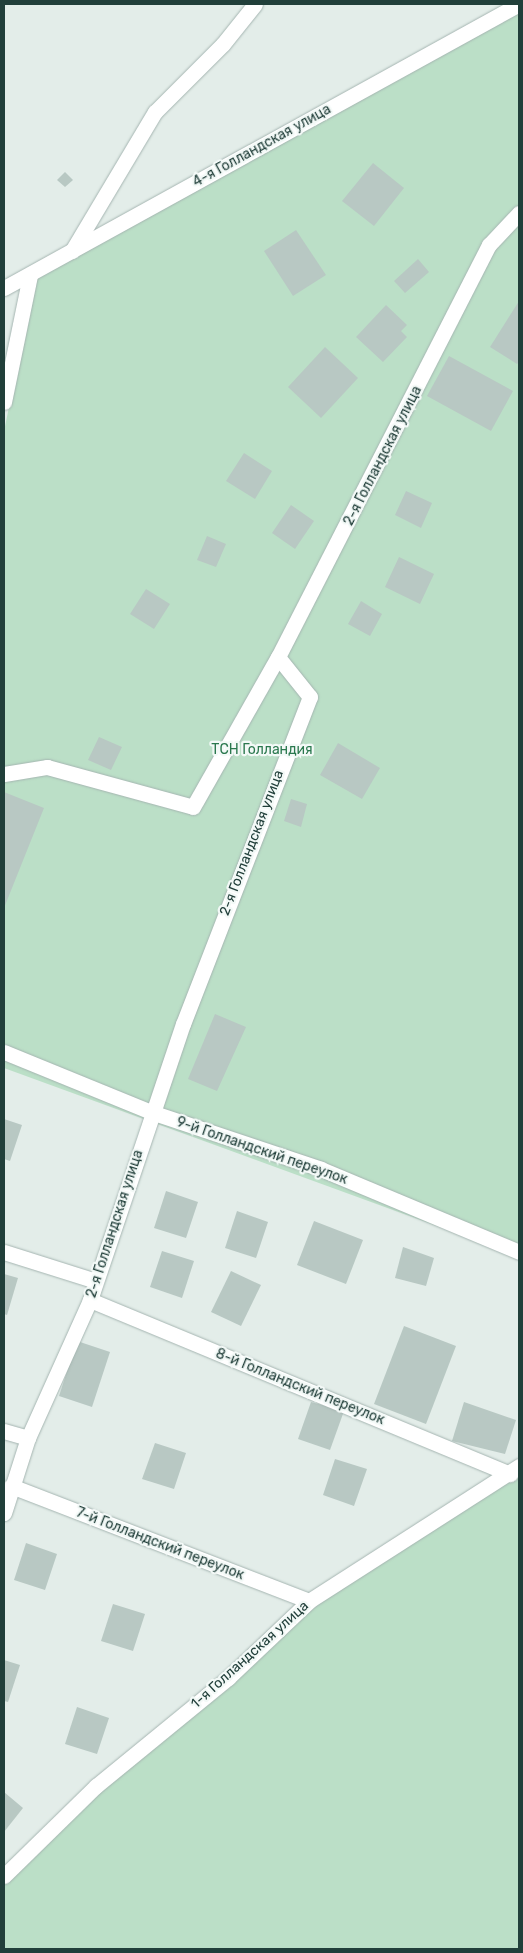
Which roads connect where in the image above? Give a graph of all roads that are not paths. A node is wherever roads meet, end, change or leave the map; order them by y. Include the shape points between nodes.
1 (254, 4) edge
2 (519, 4) edge
3 (519, 213) edge
4 (72, 251) junction
5 (30, 274) junction
6 (4, 288) edge
7 (4, 402) edge
8 (278, 657) junction
9 (4, 774) edge
10 (4, 1052) edge
11 (152, 1112) junction
12 (4, 1252) edge
13 (519, 1252) edge
14 (96, 1281) junction
15 (90, 1300) junction
16 (4, 1431) edge
17 (28, 1438) junction
18 (515, 1470) edge
19 (11, 1486) junction
20 (4, 1512) edge
21 (309, 1601) junction
22 (4, 1876) edge

1 - 4 street via 223,44 155,112
2 - 4 street, 4-я Голландская улица
3 - 8 street, 2-я Голландская улица via 489,245
4 - 5 street, 4-я Голландская улица
5 - 6 street, 4-я Голландская улица
5 - 7 street
8 - 9 street via 192,806 47,767
8 - 11 street, 2-я Голландская улица via 310,697 254,836
10 - 11 street, 9-й Голландский переулок
11 - 13 street, 9-й Голландский переулок via 321,1169
11 - 14 street, 2-я Голландская улица
12 - 14 street
14 - 15 street, 2-я Голландская улица
15 - 17 street, 2-я Голландская улица
15 - 18 street, 8-й Голландский переулок
16 - 17 street
17 - 19 street, 2-я Голландская улица
18 - 21 street, 1-я Голландская улица
19 - 20 street, 2-я Голландская улица
19 - 21 street, 7-й Голландский переулок
21 - 22 street, 1-я Голландская улица via 228,1678 96,1786

